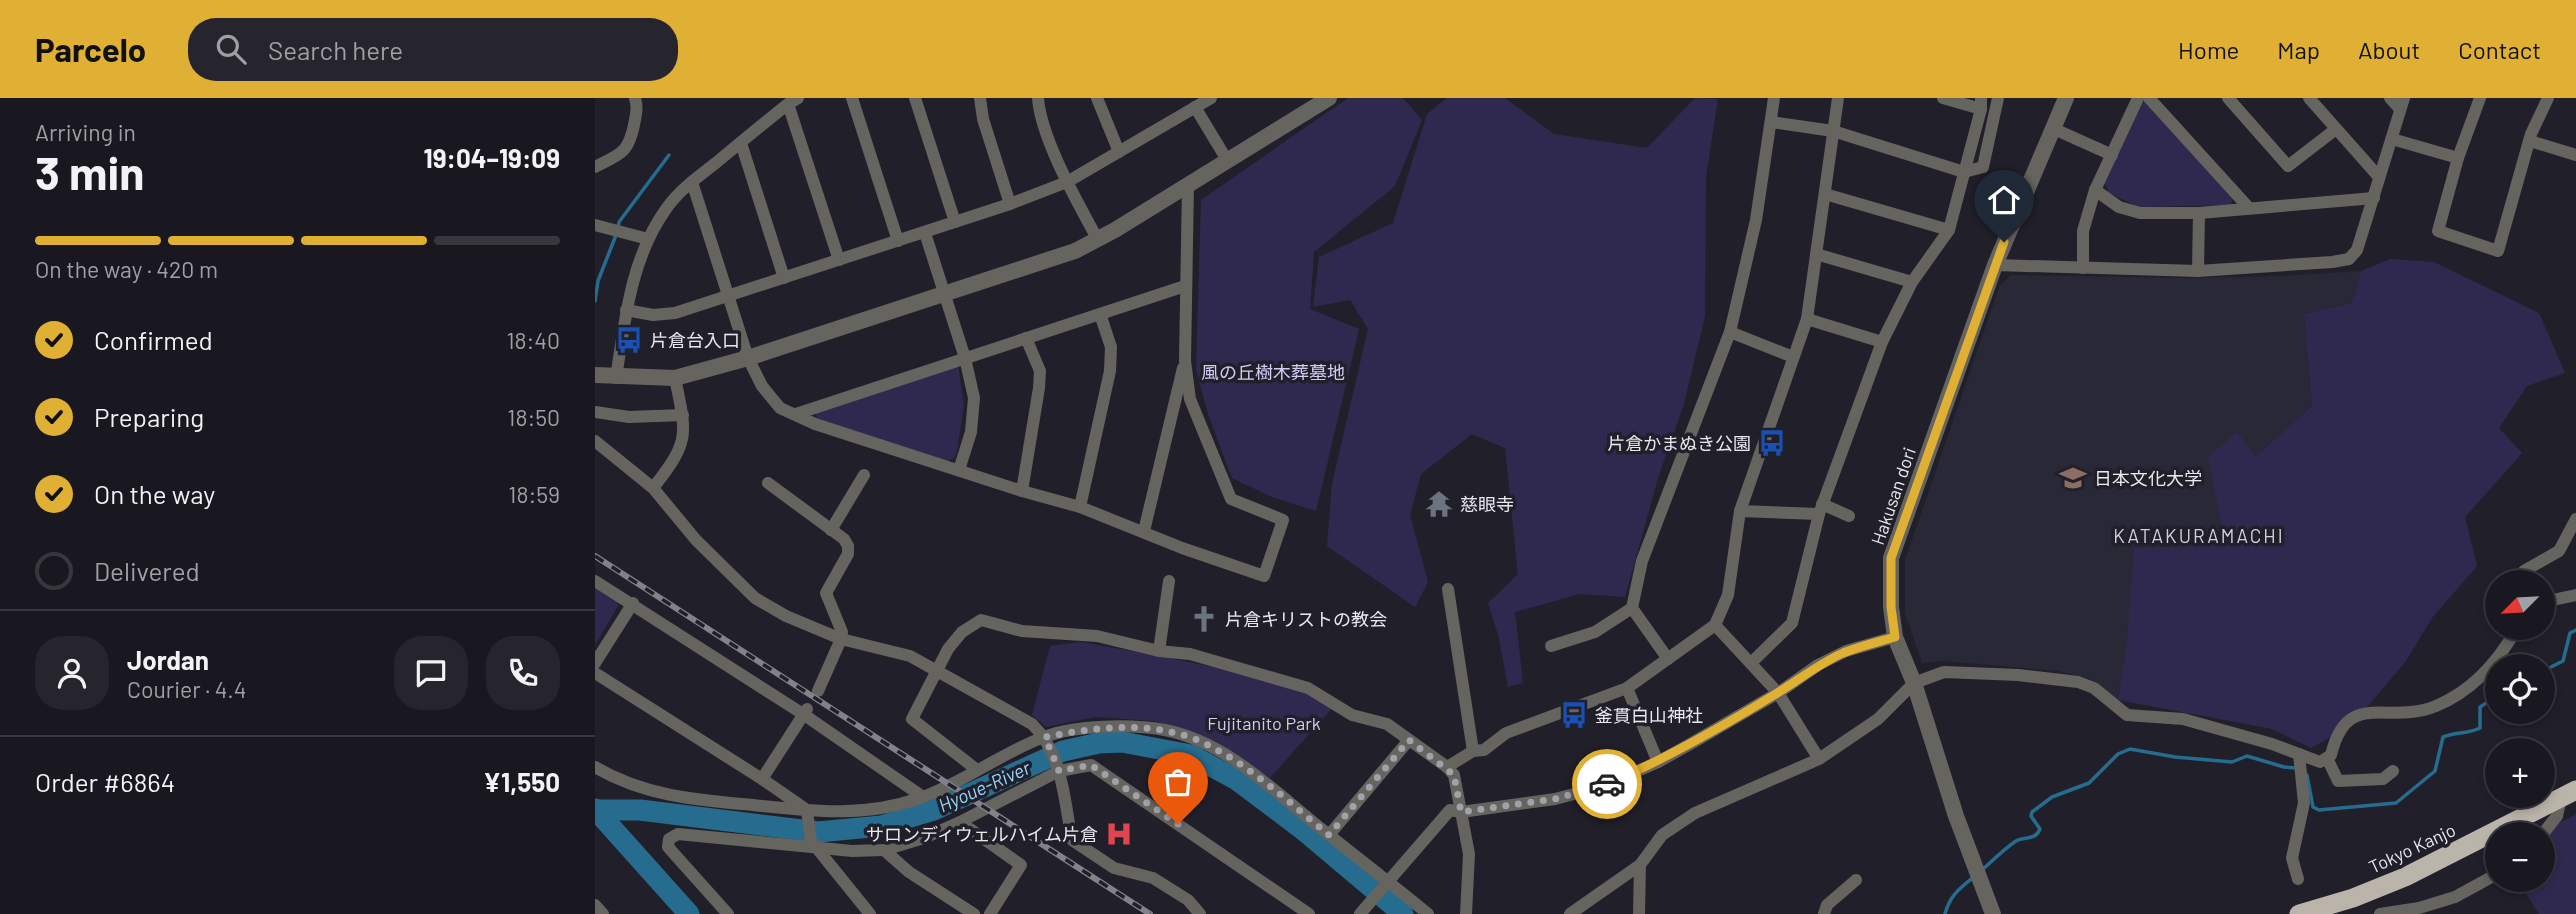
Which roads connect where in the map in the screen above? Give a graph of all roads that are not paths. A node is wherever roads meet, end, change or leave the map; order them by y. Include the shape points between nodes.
1 (635, 98) edge
2 (852, 98) edge
3 (915, 98) edge
4 (980, 98) edge
5 (1038, 98) edge
6 (1097, 98) edge
7 (1211, 98) edge
8 (1329, 98) edge
9 (1774, 98) edge
10 (1838, 98) edge
11 (1943, 98) edge
12 (1998, 98) edge
13 (2066, 98) edge
14 (2138, 98) edge
15 (2150, 98) edge
16 (2228, 98) edge
17 (2309, 98) edge
18 (2390, 98) edge
19 (2480, 98) edge
20 (2548, 98) edge
21 (793, 101) edge
22 (1981, 103) edge
23 (2402, 104) edge
24 (1195, 107) junction
25 (1771, 122) junction
26 (2052, 128) junction
27 (2336, 129) junction
28 (1833, 131) junction
29 (2392, 139) junction
30 (2530, 141) junction
31 (741, 143) junction
32 (1119, 152) junction
33 (2112, 155) junction
34 (2576, 155) edge
35 (2458, 158) junction
36 (1227, 160) junction
37 (595, 167) edge
38 (1964, 172) junction
39 (2379, 177) junction
40 (692, 182) junction
41 (1067, 182) junction
42 (1188, 186) junction
43 (2095, 190) junction
44 (1825, 194) junction
45 (2374, 198) junction
46 (1010, 204) junction
47 (2249, 208) junction
48 (2199, 213) junction
49 (955, 222) junction
50 (595, 225) edge
51 (1949, 230) junction
52 (925, 233) junction
53 (648, 239) junction
54 (1098, 240) junction
55 (898, 241) junction
56 (1816, 254) junction
57 (839, 260) junction
58 (1995, 265) junction
59 (2083, 268) junction
60 (2198, 271) junction
61 (784, 278) junction
62 (1912, 282) junction
63 (1185, 286) junction
64 (728, 295) junction
65 (945, 295) junction
66 (626, 310) junction
67 (1100, 314) junction
68 (1807, 319) junction
69 (1730, 332) junction
70 (1026, 338) junction
71 (1882, 342) junction
72 (1793, 357) junction
73 (748, 358) junction
74 (965, 358) junction
75 (1185, 360) junction
76 (595, 375) edge
77 (616, 378) junction
78 (675, 378) junction
79 (595, 412) edge
80 (796, 414) junction
81 (683, 415) junction
82 (595, 441) edge
83 (959, 470) junction
84 (865, 475) dead end
85 (768, 483) dead end
86 (653, 488) junction
87 (1022, 491) junction
88 (1080, 507) junction
89 (1821, 510) junction
90 (1740, 511) junction
91 (1849, 516) dead end
92 (2576, 519) edge
93 (831, 530) junction
94 (1143, 531) junction
95 (2526, 570) edge
96 (595, 581) edge
97 (1169, 581) dead end
98 (1448, 589) dead end
99 (2576, 595) edge
100 (2555, 599) edge
101 (633, 603) junction
102 (1632, 608) junction
103 (1715, 625) junction
104 (1895, 637) junction
105 (841, 639) junction
106 (2510, 640) edge
107 (1551, 646) dead end
108 (1159, 651) junction
109 (1668, 659) junction
110 (595, 663) edge
111 (1751, 663) junction
112 (937, 672) junction
113 (595, 673) edge
114 (1914, 682) junction
115 (1627, 688) junction
116 (818, 691) dead end
117 (1778, 693) junction
118 (805, 711) junction
119 (1045, 737) junction
120 (1409, 740) junction
121 (1473, 751) junction
122 (2299, 754) junction
123 (2327, 758) junction
124 (1819, 759) junction
125 (1658, 762) junction
126 (595, 766) edge
127 (1447, 767) junction
128 (977, 770) junction
129 (1059, 771) junction
130 (2393, 771) dead end
131 (762, 779) junction
132 (2569, 794) edge
133 (923, 797) junction
134 (1461, 812) junction
135 (807, 815) junction
136 (960, 822) junction
137 (2552, 822) edge
138 (1329, 835) junction
139 (813, 845) junction
140 (884, 850) junction
141 (1640, 865) junction
142 (2298, 879) dead end
143 (1856, 880) dead end
144 (2485, 881) edge
145 (1385, 884) junction
146 (595, 905) edge
147 (1364, 911) edge
148 (603, 914) edge
149 (728, 914) edge
150 (870, 914) edge
151 (974, 914) edge
152 (989, 914) edge
153 (1200, 914) edge
154 (1309, 914) edge
155 (1428, 914) edge
156 (1466, 914) edge
157 (1570, 914) edge
158 (1639, 914) edge
159 (1824, 914) edge
160 (1993, 914) edge
161 (2308, 914) edge
162 (2380, 914) edge

1 - 37 street via 638,109 631,141 623,152
2 - 55 street
3 - 49 street
4 - 46 street
5 - 41 street via 1039,112
6 - 32 street
7 - 24 street
8 - 36 street
9 - 25 street
10 - 28 street
11 - 22 street
12 - 38 street via 1983,167
13 - 26 street, Hakusan dori
14 - 33 street
15 - 47 street
16 - 27 street via 2288,166
17 - 27 street
18 - 23 street
19 - 35 street
20 - 30 street
21 - 31 street
21 - 57 street
22 - 38 street
23 - 29 street
24 - 32 street
24 - 36 street
25 - 28 street
25 - 69 street via 1756,220
26 - 33 street
26 - 58 street, Hakusan dori
27 - 39 street
28 - 38 street
28 - 44 street
29 - 35 street
29 - 39 street
30 - 34 street
30 - 35 street via 2498,251 2438,231
31 - 40 street
31 - 61 street
32 - 41 street
33 - 43 street
36 - 42 street
38 - 51 street
39 - 45 street
40 - 53 street via 666,209
40 - 64 street
41 - 46 street
41 - 54 street
42 - 54 street
42 - 63 street
43 - 48 street via 2140,214
43 - 59 street via 2083,231
44 - 51 street
44 - 56 street
45 - 47 street
45 - 60 street via 2357,250 2349,259
46 - 49 street
47 - 48 street
48 - 60 street
49 - 52 street
50 - 53 street
51 - 62 street
52 - 55 street
52 - 65 street
53 - 66 street
54 - 65 street
55 - 57 street
56 - 62 street
56 - 68 street
57 - 61 street
58 - 59 street
58 - 104 street, Hakusan dori via 1891,558
59 - 60 street
61 - 64 street
62 - 71 street
63 - 67 street
63 - 75 street
64 - 66 street via 675,313
64 - 73 street
65 - 73 street
65 - 74 street
66 - 77 street
67 - 70 street
67 - 88 street via 1111,348 1110,371
68 - 71 street
68 - 72 street
69 - 72 street
69 - 102 street via 1642,561
70 - 74 street
70 - 87 street via 1039,371 1039,388
71 - 89 street
72 - 90 street
73 - 78 street
73 - 80 street via 780,408
74 - 80 street
74 - 83 street via 974,398 971,432
75 - 94 street
75 - 94 street via 1190,399 1231,499 1283,520 1264,576
76 - 77 street
77 - 78 street
78 - 81 street
79 - 81 street
80 - 83 street
81 - 86 street via 683,443
82 - 86 street
83 - 87 street
84 - 93 street
85 - 93 street
86 - 105 street via 696,540 755,598
87 - 88 street
88 - 94 street
89 - 90 street
89 - 91 street
89 - 111 street via 1792,623
90 - 103 street via 1728,595
92 - 95 street via 2559,551
93 - 105 street via 848,546 826,593
96 - 101 street
97 - 108 street
98 - 121 street
99 - 100 street
101 - 110 street
101 - 118 street
102 - 107 street via 1595,632
102 - 109 street
103 - 109 street
103 - 111 street
104 - 114 street, Hakusan dori
104 - 117 street via 1818,665
105 - 112 street via 910,656
105 - 116 street
106 - 123 street via 2474,684 2435,706 2401,714 2363,712 2347,720
108 - 112 street via 1097,636 1022,631 981,620 962,632
108 - 120 street via 1190,654 1308,688 1352,715 1387,724
109 - 115 street
111 - 117 street
112 - 119 street via 1032,724
112 - 128 street via 912,719
113 - 131 street
114 - 122 street via 1944,672 2078,682 2094,688 2127,715 2183,719
114 - 124 street via 1878,719
114 - 160 street, Hakusan dori
115 - 121 street via 1506,733 1485,750
115 - 125 street
117 - 124 street
117 - 125 street
118 - 131 street
118 - 133 street
119 - 128 street
119 - 129 street
119 - 138 street via 1120,727 1165,730 1207,744
120 - 127 street
120 - 138 street
121 - 127 street
122 - 123 street via 2319,762
122 - 142 street via 2304,803 2293,858
123 - 130 street via 2338,781 2383,779
124 - 141 street via 1695,813 1662,835
125 - 134 street via 1601,787 1555,799
126 - 135 street via 642,789 674,797
127 - 134 street via 1454,775
128 - 133 street
129 - 136 street
129 - 153 street via 1072,841 1114,867 1153,878 1188,900
129 - 154 street via 1091,765
131 - 135 street
132 - 137 street
132 - 161 highway, Tokyo Kanjo via 2405,877
133 - 135 street via 872,811
134 - 145 street via 1450,810
134 - 156 street via 1469,854
135 - 139 street
136 - 140 street
136 - 152 street via 1021,864
138 - 145 street
139 - 140 street
139 - 149 street via 678,834 669,839 668,847
139 - 150 street
140 - 151 street
141 - 157 street
141 - 158 street
143 - 159 street via 1827,905
144 - 162 street via 2455,897
145 - 147 street
145 - 155 street
146 - 148 street

